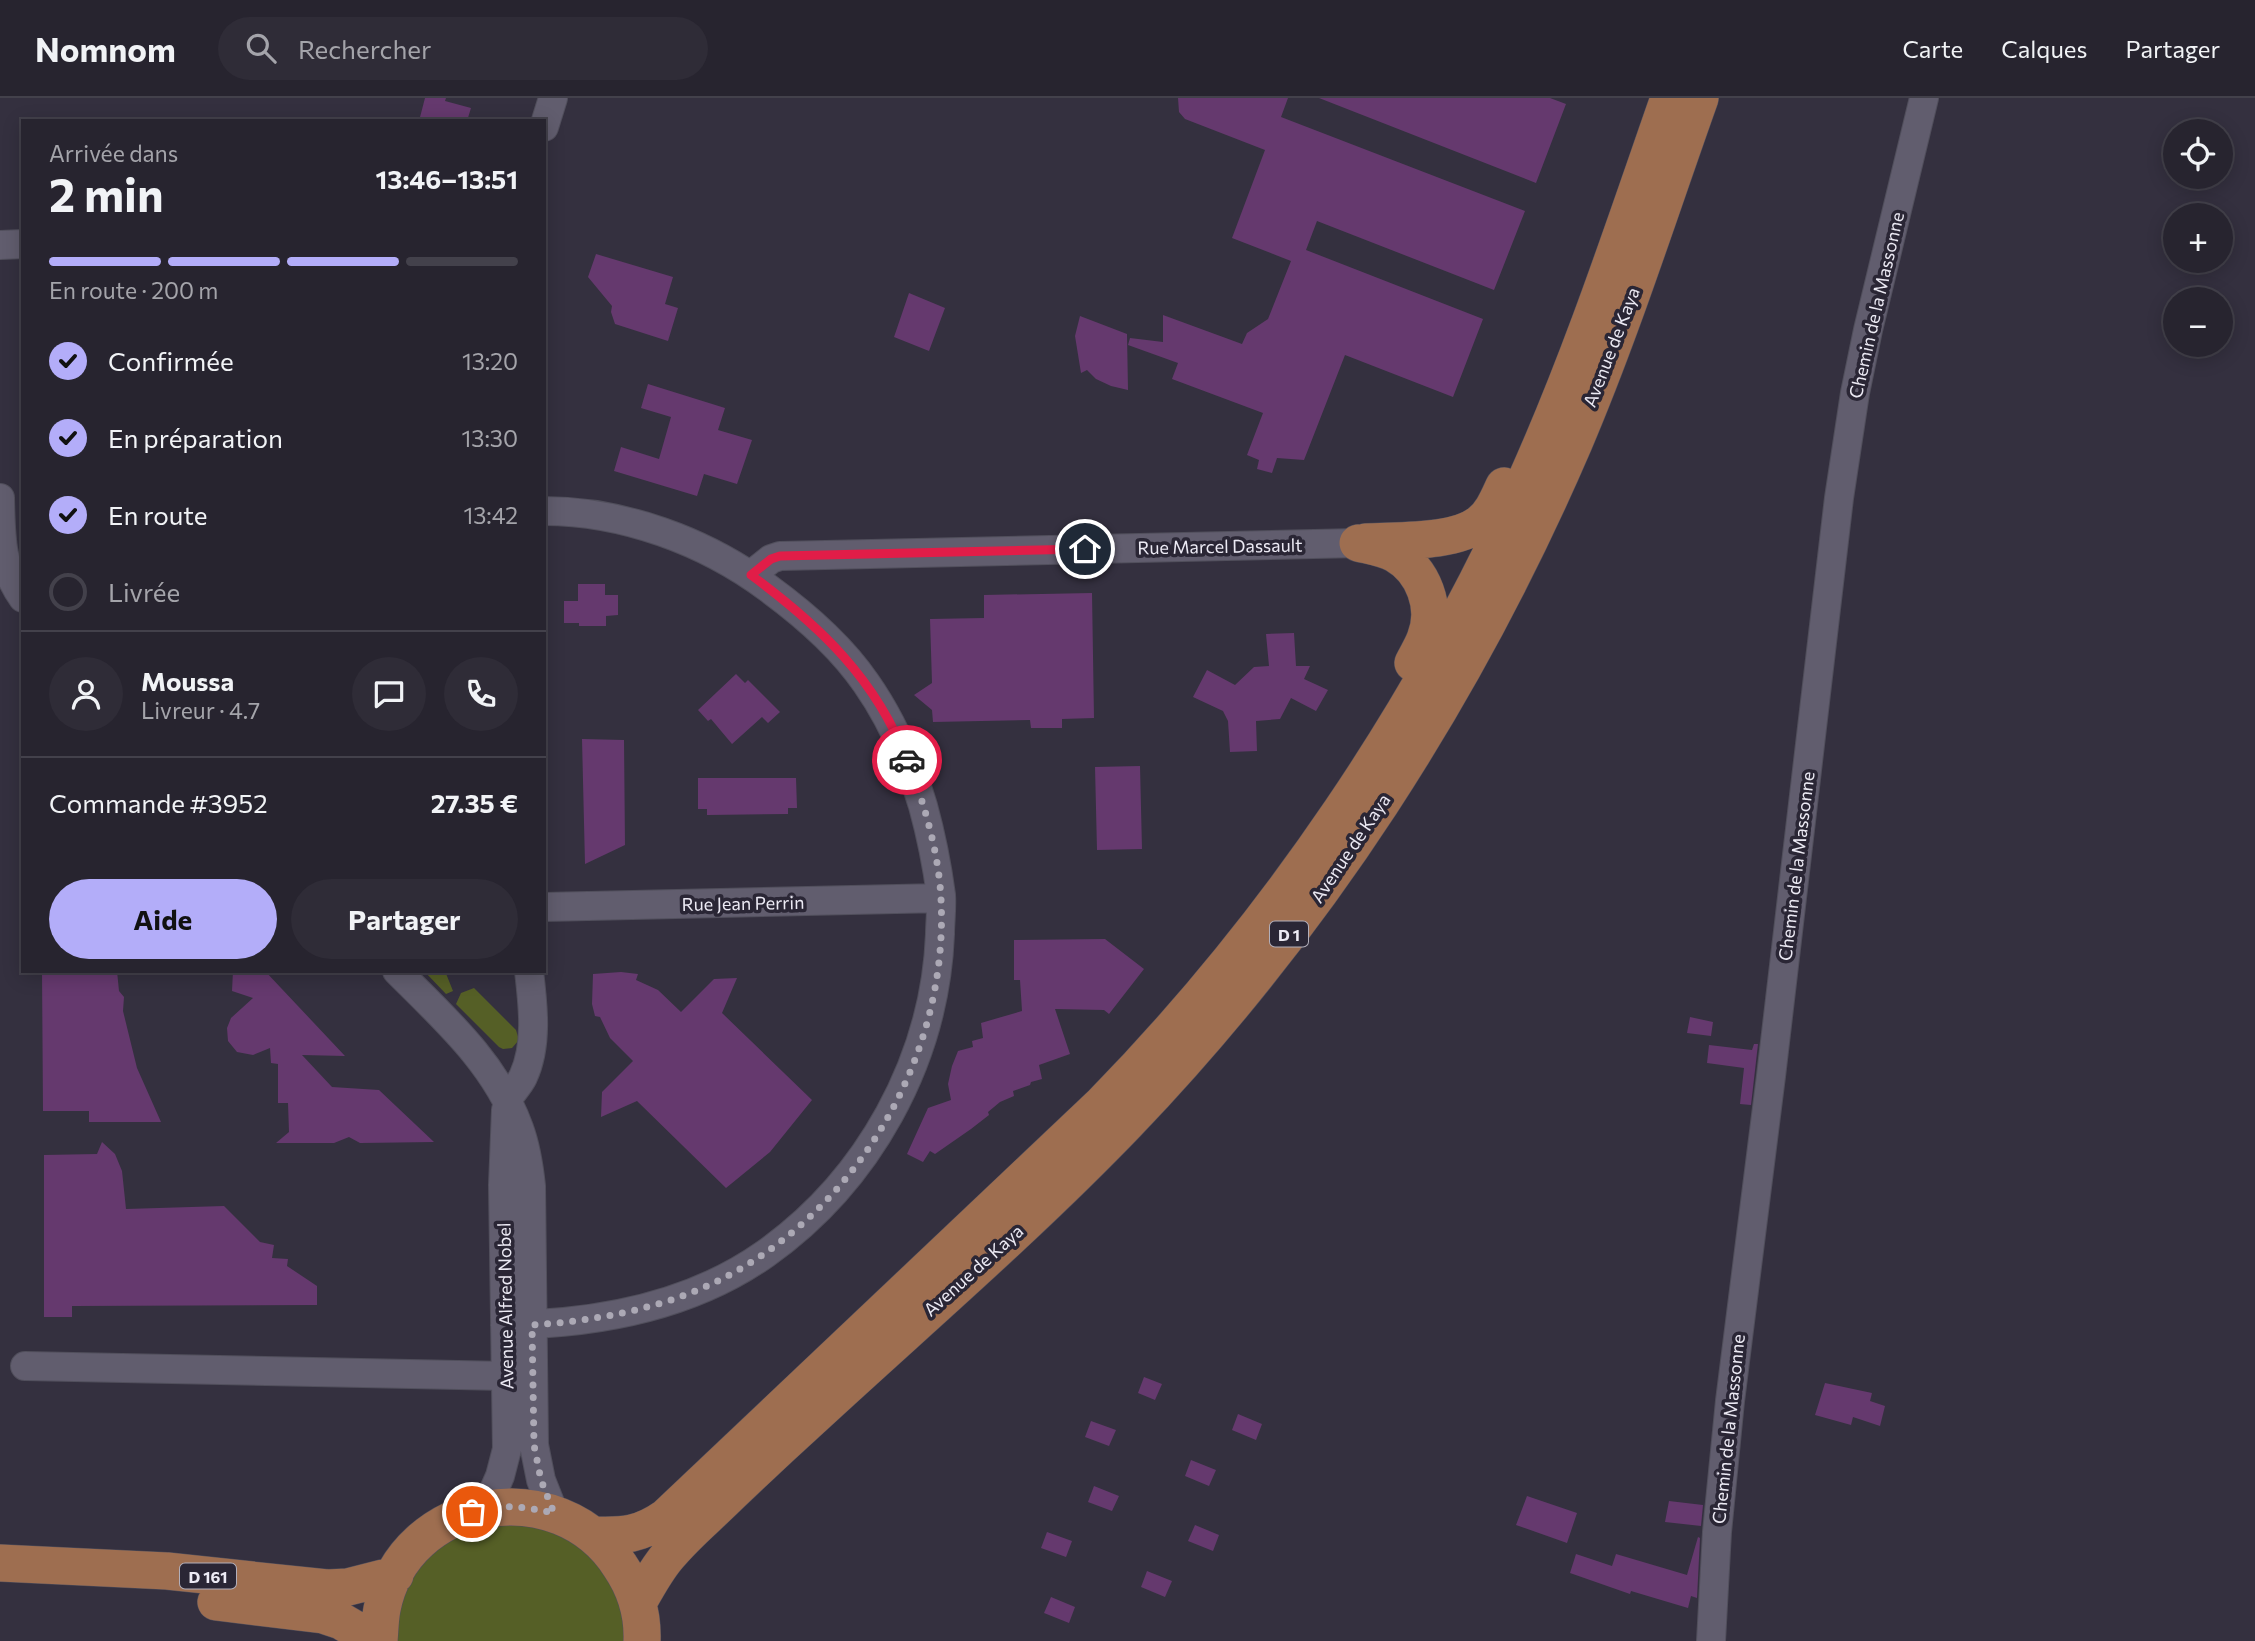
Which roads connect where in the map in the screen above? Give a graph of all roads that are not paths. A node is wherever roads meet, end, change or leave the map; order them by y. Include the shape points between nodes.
1 (553, 98) edge
2 (1669, 98) edge
3 (1700, 98) edge
4 (1924, 98) edge
5 (546, 121) edge
6 (21, 244) edge
7 (0, 245) edge
8 (1603, 284) junction
9 (0, 498) edge
10 (546, 511) edge
11 (1358, 543) junction
12 (751, 575) junction
13 (21, 595) edge
14 (941, 898) junction
15 (546, 907) edge
16 (399, 973) edge
17 (528, 973) edge
18 (1149, 1057) junction
19 (507, 1100) junction
20 (519, 1325) junction
21 (25, 1366) dead end
22 (506, 1376) junction
23 (486, 1507) junction
24 (554, 1513) junction
25 (594, 1535) junction
26 (9, 1564) edge
27 (395, 1575) junction
28 (638, 1603) junction
29 (377, 1641) edge
30 (642, 1641) edge
31 (1711, 1641) edge

1 - 5 street
2 - 8 main road, Avenue de Kaya / D 1
3 - 28 main road, Avenue de Kaya / D 1 via 1606,363 1549,497 1469,658 1352,847 1258,975 1144,1105 1067,1184 671,1552
4 - 31 street, Chemin de la Massonne via 1855,393 1839,498 1730,1401
6 - 7 street
8 - 11 main road via 1482,522 1465,533 1443,538
8 - 18 main road, Avenue de Kaya / D 1 via 1524,483 1478,579 1399,721 1283,893
9 - 13 street via 4,566
10 - 12 street via 615,519 664,533
11 - 12 street, Rue Marcel Dassault via 780,556
11 - 18 main road via 1393,553 1418,574 1429,601 1426,637 1334,796
12 - 14 street via 796,608 835,646 888,718 917,784
14 - 15 street, Rue Jean Perrin
14 - 20 street via 935,985 913,1064 893,1110 839,1188 762,1255 670,1301 618,1315
16 - 19 street, Avenue Alfred Nobel via 479,1056
17 - 19 street via 533,1026 530,1054 523,1077
18 - 25 main road, Avenue de Kaya / D 1 via 666,1517 637,1533
19 - 20 street, Avenue Alfred Nobel via 520,1128 531,1186
20 - 22 street, Avenue Alfred Nobel
20 - 24 street, Avenue Alfred Nobel via 534,1445
21 - 22 street
22 - 23 street, Avenue Alfred Nobel via 507,1449
23 - 24 main road via 521,1506
23 - 27 main road via 433,1531 411,1551
24 - 25 main road
25 - 28 main road via 621,1566
26 - 27 main road, D 161 via 167,1571 327,1588
26 - 29 main road, D 161 via 165,1596 323,1615
27 - 29 main road via 382,1608
28 - 30 main road

